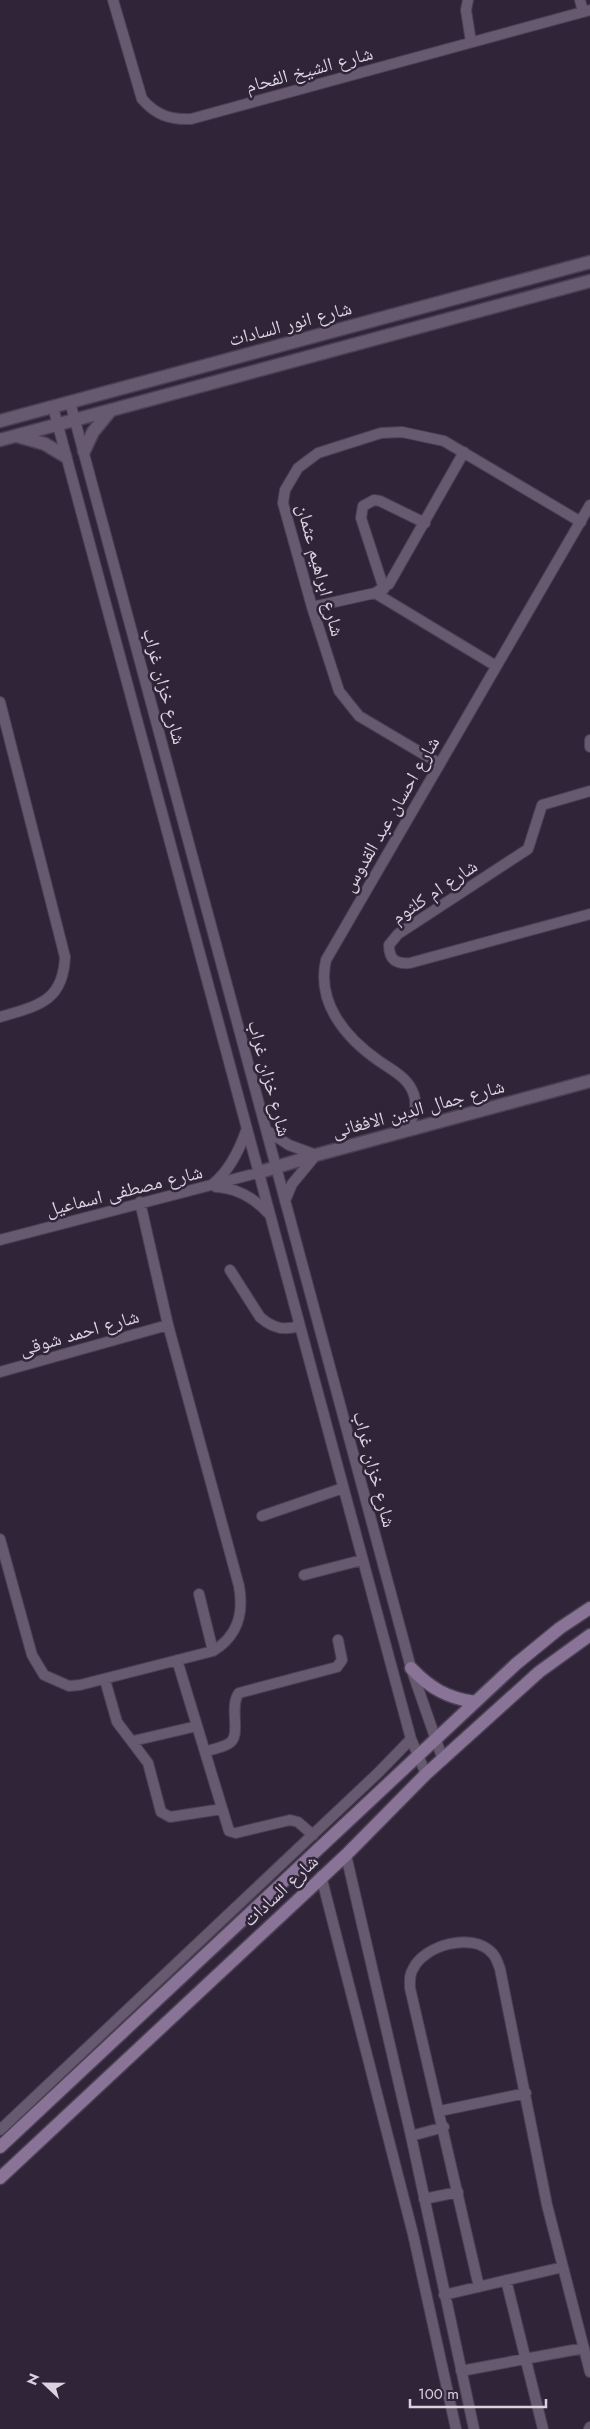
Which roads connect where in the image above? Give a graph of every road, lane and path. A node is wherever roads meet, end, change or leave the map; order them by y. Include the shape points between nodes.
1 (114, 0) edge
2 (468, 0) edge
3 (580, 0) edge
4 (587, 11) edge
5 (471, 42) junction
6 (590, 262) edge
7 (590, 280) edge
8 (70, 402) junction
9 (53, 407) junction
10 (112, 409) junction
11 (75, 419) junction
12 (0, 421) edge
13 (57, 424) junction
14 (14, 436) junction
15 (0, 440) edge
16 (84, 451) junction
17 (464, 452) junction
18 (65, 456) junction
19 (590, 505) edge
20 (581, 522) junction
21 (425, 523) junction
22 (379, 591) junction
23 (312, 607) junction
24 (496, 666) junction
25 (0, 702) edge
26 (590, 740) edge
27 (590, 747) edge
28 (164, 751) junction
29 (146, 757) junction
30 (440, 764) junction
31 (590, 791) edge
32 (590, 914) edge
33 (0, 1017) edge
34 (590, 1080) edge
35 (246, 1130) junction
36 (266, 1130) junction
37 (407, 1131) junction
38 (316, 1155) junction
39 (276, 1168) junction
40 (257, 1173) junction
41 (210, 1187) junction
42 (285, 1201) junction
43 (140, 1202) junction
44 (269, 1215) junction
45 (0, 1240) edge
46 (230, 1270) dead end
47 (168, 1325) junction
48 (299, 1326) junction
49 (0, 1372) edge
50 (343, 1488) junction
51 (262, 1516) dead end
52 (0, 1539) edge
53 (362, 1560) junction
54 (304, 1575) dead end
55 (200, 1594) dead end
56 (590, 1608) edge
57 (590, 1635) edge
58 (338, 1640) dead end
59 (213, 1651) junction
60 (177, 1660) junction
61 (411, 1668) junction
62 (105, 1680) junction
63 (475, 1702) junction
64 (197, 1726) junction
65 (411, 1739) junction
66 (435, 1739) junction
67 (133, 1741) junction
68 (205, 1752) junction
69 (417, 1756) junction
70 (443, 1760) junction
71 (426, 1774) junction
72 (222, 1809) junction
73 (313, 1835) junction
74 (346, 1854) junction
75 (321, 1876) junction
76 (526, 2093) junction
77 (440, 2110) junction
78 (444, 2127) junction
79 (0, 2130) edge
80 (411, 2136) junction
81 (0, 2147) edge
82 (0, 2178) edge
83 (458, 2192) junction
84 (424, 2200) junction
85 (563, 2267) junction
86 (506, 2280) junction
87 (480, 2287) junction
88 (444, 2295) junction
89 (584, 2348) junction
90 (525, 2359) junction
91 (461, 2370) junction
92 (590, 2372) edge
93 (456, 2429) edge
94 (474, 2429) edge
95 (543, 2429) edge

1 - 5 street, شارع الشيخ الفحام via 142,99 151,109 177,120 191,119
2 - 5 street via 466,10
3 - 4 street
4 - 5 street, شارع الشيخ الفحام
6 - 8 street, شارع انور السادات
7 - 10 street, شارع انور السادات
8 - 9 street, شارع انور السادات
8 - 11 street, شارع خزان غراب
9 - 12 street, شارع انور السادات
9 - 13 street, شارع خزان غراب
10 - 11 street, شارع انور السادات
10 - 16 street via 93,432
11 - 13 street, شارع انور السادات
11 - 16 street, شارع خزان غراب
13 - 14 street, شارع انور السادات
13 - 18 street, شارع خزان غراب
14 - 15 street, شارع انور السادات
14 - 18 street via 46,444
16 - 28 street, شارع خزان غراب
17 - 20 street, شارع ابراهيم عثمان
17 - 21 street
17 - 23 street, شارع ابراهيم عثمان via 444,440 423,435 381,433 318,453 298,468 285,490 283,503
18 - 29 street, شارع خزان غراب
19 - 20 street, شارع احسان عبد القدوس
20 - 24 street, شارع احسان عبد القدوس
21 - 22 street via 394,578
21 - 22 street via 380,501 374,500 363,506 361,518
22 - 23 street
22 - 24 street
23 - 30 street, شارع ابراهيم عثمان via 338,691 348,705 359,716
24 - 30 street, شارع احسان عبد القدوس
25 - 33 street via 65,957 62,979 50,997 42,1004
26 - 27 street
28 - 29 street
28 - 36 street, شارع خزان غراب
29 - 35 street, شارع خزان غراب
30 - 37 street, شارع احسان عبد القدوس via 330,950 323,970 326,991 337,1022 361,1047 395,1070 413,1092 415,1112
31 - 32 street, شارع ام كلثوم via 542,805 528,849 398,934 389,946 389,954 400,964 410,963
34 - 37 street, شارع جمال الدين الافغانى
35 - 40 street, شارع خزان غراب
35 - 41 street via 236,1156
36 - 38 street via 290,1145
36 - 39 street, شارع خزان غراب
37 - 38 street, شارع جمال الدين الافغانى
38 - 39 street, شارع جمال الدين الافغانى
38 - 42 street via 292,1184
39 - 40 street, شارع جمال الدين الافغانى
39 - 42 street, شارع خزان غراب
40 - 41 street, شارع مصطفى اسماعيل
40 - 44 street, شارع خزان غراب
41 - 43 street, شارع مصطفى اسماعيل
41 - 44 street via 236,1190 259,1204
42 - 61 street, شارع خزان غراب
43 - 45 street, شارع مصطفى اسماعيل
43 - 47 street
44 - 48 street, شارع خزان غراب
46 - 48 street via 266,1323 279,1328
47 - 49 street, شارع احمد شوقى
47 - 59 street via 242,1600 237,1628 222,1646
48 - 50 street, شارع خزان غراب
50 - 51 street
50 - 53 street, شارع خزان غراب
52 - 62 street via 38,1667 44,1675 69,1686
53 - 54 street
53 - 65 street, شارع خزان غراب
55 - 59 street
56 - 63 main road, شارع السادات via 535,1648
57 - 70 main road, شارع السادات via 540,1672
58 - 68 street via 342,1660 337,1667 239,1693 234,1705 233,1740
59 - 60 street
60 - 62 street
60 - 64 street
61 - 63 main road via 443,1694
61 - 66 street, شارع خزان غراب
62 - 67 street via 117,1722
63 - 66 main road, شارع السادات
64 - 67 street
64 - 68 street
65 - 69 street, شارع خزان غراب
65 - 73 street
66 - 69 main road, شارع السادات
66 - 70 street, شارع خزان غراب
67 - 72 street via 148,1763 161,1812 165,1816
68 - 72 street
69 - 71 street, شارع خزان غراب
69 - 81 main road, شارع السادات
70 - 71 main road, شارع السادات
71 - 74 main road, شارع السادات
72 - 73 street via 232,1832 290,1820 298,1822
73 - 79 street
74 - 75 main road, شارع السادات
74 - 80 street
75 - 82 main road, شارع السادات
75 - 93 street via 413,2234
76 - 77 street
76 - 77 street via 496,1960 492,1953 476,1944 452,1944 439,1947 420,1959 410,1977
76 - 85 street
77 - 78 street
78 - 80 street
78 - 83 street
80 - 84 street
83 - 84 street
83 - 87 street
84 - 88 street
85 - 86 street
85 - 89 street
86 - 87 street
86 - 90 street
87 - 88 street
88 - 91 street
89 - 90 street
89 - 92 street
90 - 91 street
90 - 95 street
91 - 94 street

